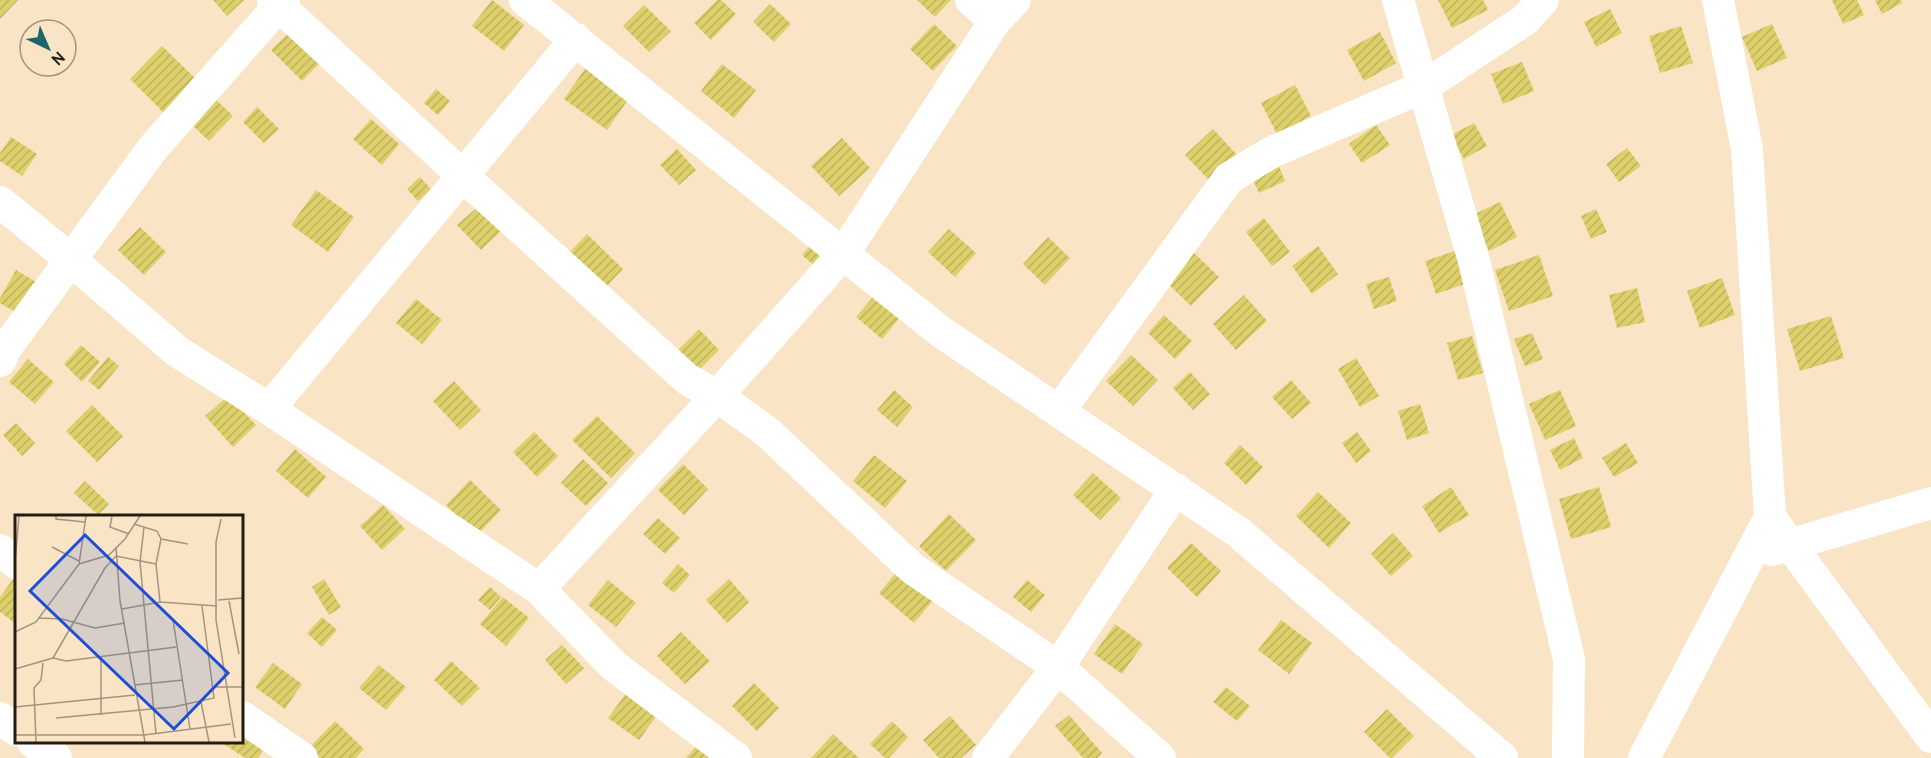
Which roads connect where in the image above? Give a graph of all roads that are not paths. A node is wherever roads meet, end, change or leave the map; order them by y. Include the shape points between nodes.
1 (525, 0) edge
2 (971, 0) edge
3 (1398, 0) edge
4 (1544, 0) edge
5 (1718, 0) edge
6 (279, 2) edge
7 (1005, 11) edge
8 (576, 39) junction
9 (1423, 87) junction
10 (463, 176) junction
11 (0, 202) edge
12 (844, 254) junction
13 (71, 260) junction
14 (0, 361) edge
15 (717, 396) junction
16 (269, 409) junction
17 (1059, 411) junction
18 (1176, 489) junction
19 (1931, 503) edge
20 (1770, 518) junction
21 (1791, 545) junction
22 (1750, 555) junction
23 (539, 589) junction
24 (1058, 667) junction
25 (0, 718) edge
26 (243, 718) edge
27 (15, 729) edge
28 (1931, 737) edge
29 (36, 743) edge
30 (56, 758) edge
31 (302, 758) edge
32 (736, 758) edge
33 (988, 758) edge
34 (1160, 758) edge
35 (1502, 758) edge
36 (1568, 758) edge
37 (1644, 758) edge

1 - 8 street
2 - 7 street
3 - 9 street
4 - 9 street via 1526,19
5 - 20 street via 1747,149
6 - 10 street
6 - 13 street via 153,148
7 - 12 street
8 - 10 street
8 - 12 street
9 - 17 street via 1272,152 1229,178
9 - 36 street via 1474,261 1569,659
10 - 15 street via 687,379
10 - 16 street
11 - 13 street
12 - 15 street
12 - 17 street via 941,332
13 - 14 street
13 - 16 street via 178,352
15 - 23 street
15 - 24 street via 766,431 913,569
16 - 23 street
17 - 18 street
18 - 24 street
18 - 35 street via 1238,532
19 - 21 street
20 - 21 street
20 - 22 street
21 - 22 street
21 - 28 street
22 - 37 street
23 - 32 street via 614,666
24 - 33 street
24 - 34 street
25 - 27 street
26 - 31 street
29 - 30 street

